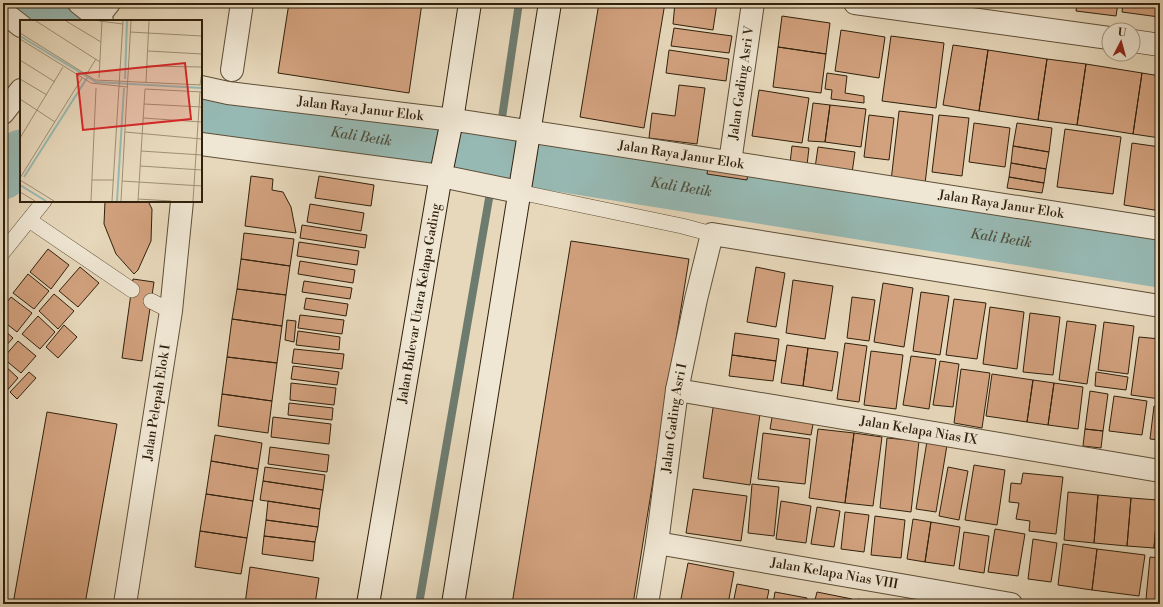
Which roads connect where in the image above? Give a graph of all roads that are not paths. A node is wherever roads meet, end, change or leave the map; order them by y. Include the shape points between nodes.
1 (79, 3) edge
2 (242, 3) edge
3 (470, 3) edge
4 (550, 3) edge
5 (753, 3) edge
6 (855, 3) edge
7 (3, 12) edge
8 (103, 14) edge
9 (20, 25) edge
10 (1101, 37) edge
11 (1141, 42) edge
12 (1160, 45) edge
13 (232, 70) dead end
14 (202, 87) edge
15 (20, 91) edge
16 (3, 113) edge
17 (455, 122) junction
18 (524, 133) junction
19 (202, 144) edge
20 (730, 162) junction
21 (444, 175) junction
22 (516, 187) junction
23 (43, 202) edge
24 (182, 202) edge
25 (28, 220) junction
26 (1160, 229) edge
27 (712, 234) junction
28 (3, 252) edge
29 (132, 290) dead end
30 (151, 301) dead end
31 (1160, 306) edge
32 (171, 311) junction
33 (677, 390) junction
34 (1160, 471) edge
35 (657, 544) junction
36 (125, 604) edge
37 (368, 604) edge
38 (453, 604) edge
39 (647, 604) edge
40 (1011, 604) edge

1 - 8 street
2 - 13 street
3 - 17 street, Jalan Bulevar Utara Kelapa Gading
4 - 18 street
5 - 20 street, Jalan Gading Asri V
6 - 10 street
7 - 9 street
11 - 12 street
14 - 17 street, Jalan Raya Janur Elok via 228,93
15 - 16 street
17 - 18 street, Jalan Raya Janur Elok
17 - 21 street, Jalan Bulevar Utara Kelapa Gading
18 - 20 street, Jalan Raya Janur Elok
18 - 22 street
19 - 21 street
20 - 26 street, Jalan Raya Janur Elok
21 - 22 street
21 - 37 street, Jalan Bulevar Utara Kelapa Gading
22 - 27 lane
22 - 38 street
23 - 25 lane
24 - 32 street, Jalan Pelepah Elok I
25 - 28 lane
25 - 29 lane
27 - 31 street
27 - 33 street, Jalan Gading Asri I
30 - 32 lane
32 - 36 street, Jalan Pelepah Elok I
33 - 34 street, Jalan Kelapa Nias IX
33 - 35 street, Jalan Gading Asri I
35 - 39 street, Jalan Gading Asri I
35 - 40 street, Jalan Kelapa Nias VIII

